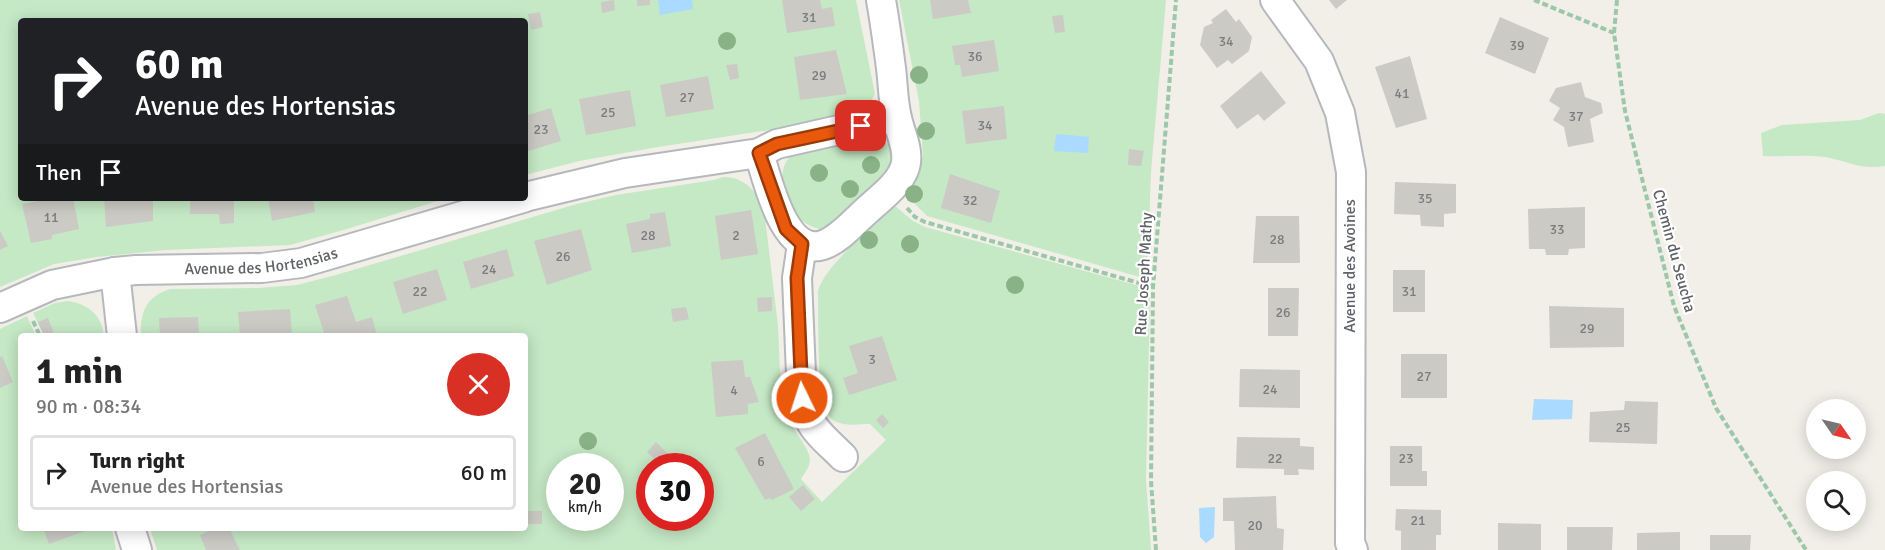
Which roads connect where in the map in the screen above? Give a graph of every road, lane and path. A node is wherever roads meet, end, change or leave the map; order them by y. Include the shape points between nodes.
1 (881, 0) edge
2 (1176, 0) edge
3 (1275, 0) edge
4 (1534, 0) edge
5 (1617, 0) edge
6 (1614, 33) junction
7 (896, 117) junction
8 (759, 153) junction
9 (889, 189) junction
10 (528, 197) edge
11 (514, 201) edge
12 (802, 244) junction
13 (115, 272) junction
14 (1153, 287) junction
15 (0, 309) edge
16 (122, 333) edge
17 (843, 458) dead end
18 (131, 531) edge
19 (137, 550) edge
20 (1156, 550) edge
21 (1353, 550) edge
22 (1806, 550) edge

1 - 7 street
2 - 14 path, Rue Joseph Mathy
3 - 21 street, Avenue des Avoines via 1320,61 1340,113 1351,172
4 - 6 path
5 - 6 path, Chemin du Seucha
6 - 22 path, Chemin du Seucha via 1625,111 1674,306 1716,408
7 - 8 street, Avenue des Hortensias via 777,144
7 - 9 street via 905,146 906,166
8 - 10 street, Avenue des Hortensias via 625,173
8 - 12 street via 786,229
9 - 12 street via 827,243
9 - 14 path via 925,222
11 - 13 street, Avenue des Hortensias via 301,263 262,268
12 - 17 street via 797,278 802,398 812,426
13 - 15 street, Avenue des Hortensias via 52,285
13 - 16 street
14 - 20 path, Rue Joseph Mathy via 1151,481
18 - 19 street

